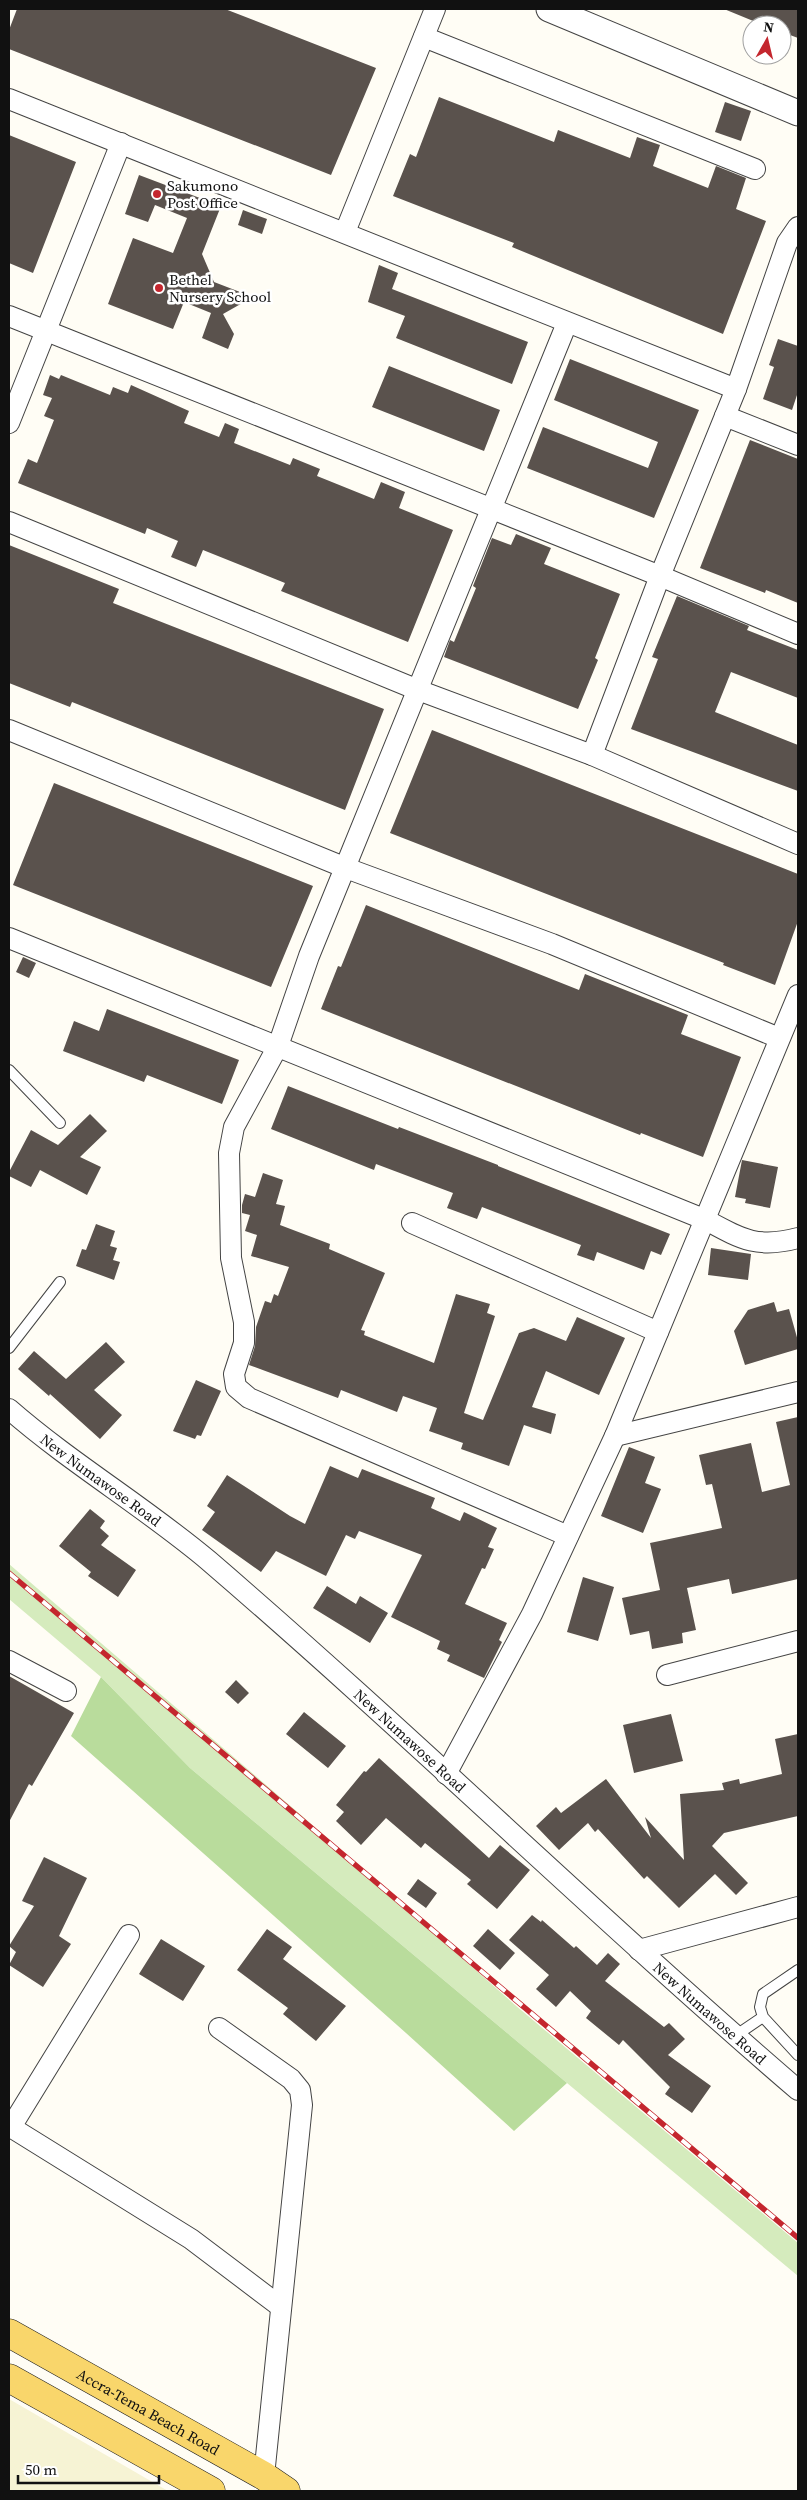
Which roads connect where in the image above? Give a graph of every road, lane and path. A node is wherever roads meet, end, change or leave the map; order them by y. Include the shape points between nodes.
1 (435, 9) edge
2 (548, 9) edge
3 (424, 37) junction
4 (9, 99) edge
5 (798, 113) edge
6 (121, 143) junction
7 (755, 169) dead end
8 (798, 227) edge
9 (345, 232) junction
10 (9, 316) edge
11 (567, 323) junction
12 (45, 330) junction
13 (736, 389) junction
14 (725, 416) junction
15 (9, 423) edge
16 (798, 445) edge
17 (491, 509) junction
18 (9, 522) edge
19 (660, 576) junction
20 (798, 634) edge
21 (418, 690) junction
22 (9, 730) edge
23 (592, 755) junction
24 (798, 844) edge
25 (346, 868) junction
26 (9, 938) edge
27 (798, 995) edge
28 (779, 1038) junction
29 (278, 1046) junction
30 (9, 1070) edge
31 (60, 1123) dead end
32 (706, 1220) junction
33 (412, 1223) dead end
34 (798, 1238) edge
35 (60, 1282) dead end
36 (658, 1332) junction
37 (9, 1348) edge
38 (798, 1392) edge
39 (9, 1409) edge
40 (616, 1436) junction
41 (568, 1536) junction
42 (798, 1641) edge
43 (10, 1664) edge
44 (667, 1675) dead end
45 (66, 1690) dead end
46 (446, 1774) junction
47 (798, 1907) edge
48 (130, 1935) dead end
49 (639, 1950) junction
50 (798, 1970) edge
51 (764, 2017) junction
52 (219, 2028) dead end
53 (735, 2036) junction
54 (798, 2055) edge
55 (798, 2090) edge
56 (10, 2127) edge
57 (282, 2307) junction
58 (9, 2333) edge
59 (9, 2378) edge
60 (264, 2476) junction
61 (211, 2491) edge
62 (286, 2491) edge

1 - 3 street
2 - 5 street
3 - 7 street
3 - 9 street
4 - 6 street
6 - 9 street
6 - 12 street
8 - 13 street via 787,243
9 - 11 street
10 - 12 street
11 - 13 street
11 - 17 street
12 - 15 street
12 - 17 street
13 - 14 street
14 - 16 street
14 - 19 street
17 - 19 street
17 - 21 street
18 - 21 street
19 - 20 street
19 - 23 street
21 - 23 street
21 - 25 street
22 - 25 street
23 - 24 street
25 - 28 street via 552,944
25 - 29 street via 309,956
26 - 29 street
27 - 28 street
28 - 32 street
29 - 32 street
29 - 41 street via 234,1127 229,1153 231,1258 244,1322 244,1343 234,1374 236,1388 249,1398
30 - 31 lane
32 - 34 street via 742,1239 766,1244
32 - 36 street
33 - 36 street
35 - 37 lane
36 - 40 street
38 - 40 street
39 - 46 street, New Numawose Road via 208,1560
40 - 41 street
41 - 46 street via 532,1614
42 - 44 street
43 - 45 street
46 - 49 street, New Numawose Road
47 - 49 street
48 - 56 street
49 - 53 street, New Numawose Road
50 - 51 lane via 763,1994 760,2007
51 - 53 lane
51 - 54 lane
52 - 57 street via 291,2079 300,2090 302,2105
53 - 55 street, New Numawose Road
56 - 57 street via 191,2240
57 - 60 street
58 - 60 main road, Accra-Tema Beach Road
59 - 61 main road
60 - 62 main road, Accra-Tema Beach Road

